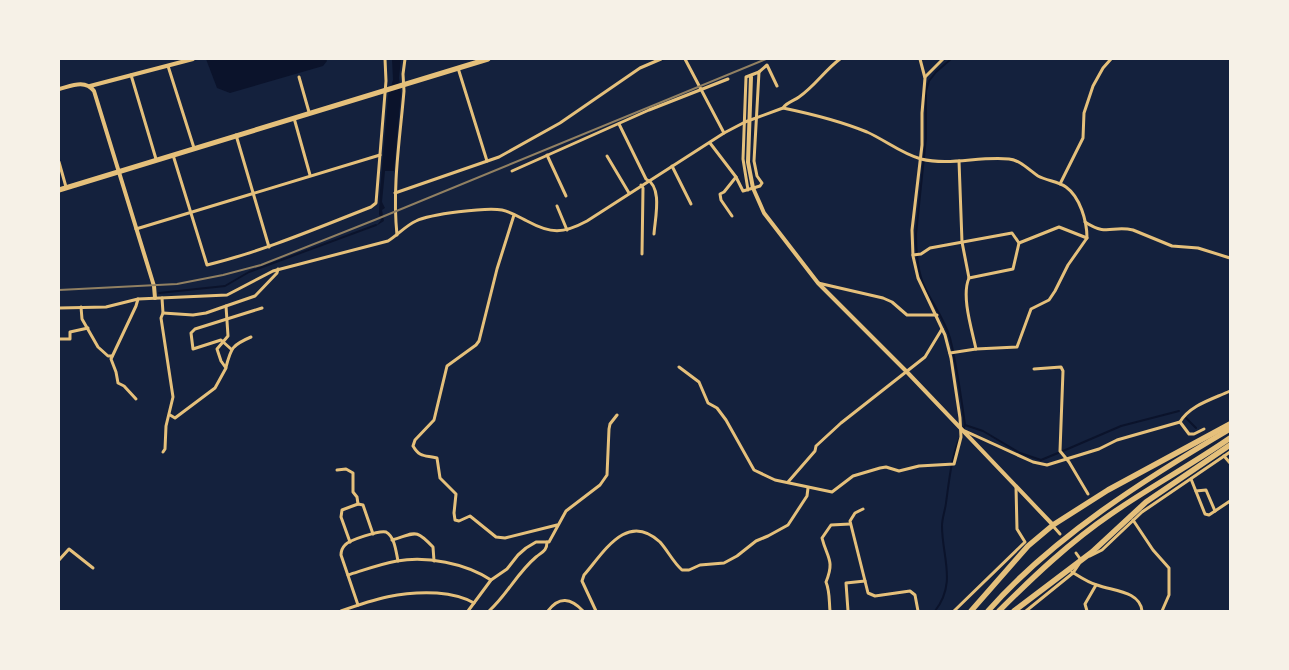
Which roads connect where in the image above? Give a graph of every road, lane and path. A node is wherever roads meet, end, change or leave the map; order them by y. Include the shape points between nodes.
1 (193, 59) edge
2 (385, 59) edge
3 (405, 59) edge
4 (488, 59) edge
5 (661, 59) edge
6 (685, 59) edge
7 (840, 59) edge
8 (920, 59) edge
9 (943, 59) edge
10 (1111, 59) edge
11 (168, 66) junction
12 (458, 68) junction
13 (759, 72) junction
14 (131, 75) junction
15 (299, 77) dead end
16 (751, 77) dead end
17 (925, 78) junction
18 (728, 79) dead end
19 (401, 85) junction
20 (90, 86) junction
21 (776, 86) dead end
22 (59, 89) edge
23 (384, 90) junction
24 (702, 90) junction
25 (783, 108) junction
26 (309, 112) junction
27 (293, 118) junction
28 (755, 119) junction
29 (746, 121) junction
30 (619, 124) junction
31 (724, 133) junction
32 (235, 135) junction
33 (710, 143) junction
34 (194, 148) junction
35 (173, 154) junction
36 (380, 155) junction
37 (547, 155) junction
38 (607, 156) dead end
39 (156, 159) junction
40 (920, 159) junction
41 (487, 161) junction
42 (959, 161) junction
43 (59, 162) edge
44 (672, 166) junction
45 (118, 171) junction
46 (512, 171) dead end
47 (310, 175) junction
48 (736, 177) junction
49 (649, 180) junction
50 (1060, 184) junction
51 (641, 185) junction
52 (66, 187) junction
53 (751, 189) junction
54 (59, 190) edge
55 (253, 193) junction
56 (396, 193) junction
57 (629, 193) junction
58 (566, 196) dead end
59 (691, 204) dead end
60 (557, 206) dead end
61 (190, 212) junction
62 (514, 214) junction
63 (732, 216) dead end
64 (1084, 222) junction
65 (136, 229) junction
66 (567, 230) junction
67 (654, 234) dead end
68 (397, 236) junction
69 (1086, 238) junction
70 (962, 242) junction
71 (1019, 243) junction
72 (269, 247) junction
73 (642, 254) dead end
74 (913, 256) junction
75 (1230, 258) edge
76 (278, 270) junction
77 (969, 278) junction
78 (818, 283) junction
79 (155, 298) junction
80 (162, 298) junction
81 (138, 299) junction
82 (226, 306) junction
83 (81, 307) junction
84 (59, 308) edge
85 (262, 308) dead end
86 (163, 313) junction
87 (936, 315) junction
88 (227, 319) junction
89 (88, 328) junction
90 (942, 329) junction
91 (251, 337) dead end
92 (59, 338) edge
93 (223, 342) junction
94 (231, 349) junction
95 (976, 349) junction
96 (950, 353) junction
97 (113, 356) junction
98 (678, 367) dead end
99 (226, 368) junction
100 (1034, 368) dead end
101 (907, 372) junction
102 (1230, 391) edge
103 (136, 399) dead end
104 (170, 415) junction
105 (618, 415) dead end
106 (1180, 422) junction
107 (1230, 424) edge
108 (960, 429) junction
109 (1204, 429) dead end
110 (1230, 429) edge
111 (969, 435) junction
112 (1230, 438) edge
113 (1230, 445) edge
114 (163, 452) dead end
115 (1230, 452) edge
116 (1224, 456) junction
117 (1066, 460) junction
118 (1230, 463) edge
119 (337, 470) dead end
120 (1191, 479) junction
121 (788, 482) junction
122 (1016, 487) junction
123 (808, 488) junction
124 (1196, 491) junction
125 (1088, 494) dead end
126 (1230, 501) edge
127 (358, 504) junction
128 (864, 509) dead end
129 (1215, 511) junction
130 (1134, 520) junction
131 (850, 524) junction
132 (557, 525) junction
133 (1053, 525) junction
134 (373, 534) junction
135 (1060, 534) dead end
136 (392, 540) junction
137 (350, 542) junction
138 (547, 542) junction
139 (1026, 544) junction
140 (1076, 553) dead end
141 (59, 560) edge
142 (1082, 560) junction
143 (398, 561) junction
144 (434, 561) junction
145 (93, 568) dead end
146 (1071, 572) junction
147 (348, 576) junction
148 (491, 580) junction
149 (865, 581) junction
150 (1096, 585) junction
151 (474, 603) junction
152 (358, 605) junction
153 (341, 611) edge
154 (468, 611) edge
155 (489, 611) edge
156 (548, 611) edge
157 (583, 611) edge
158 (596, 611) edge
159 (830, 611) edge
160 (848, 611) edge
161 (918, 611) edge
162 (954, 611) edge
163 (971, 611) edge
164 (988, 611) edge
165 (1000, 611) edge
166 (1014, 611) edge
167 (1026, 611) edge
168 (1087, 611) edge
169 (1142, 611) edge
170 (1162, 611) edge

1 - 11 street
2 - 23 street
3 - 19 street
4 - 12 highway
5 - 41 street via 640,68 560,123
6 - 24 street
7 - 25 street
8 - 17 street
9 - 17 street
10 - 50 street via 1093,86 1084,113 1083,138
11 - 14 street
11 - 34 street
12 - 19 highway
12 - 41 street
13 - 21 street via 767,65
13 - 28 street
13 - 29 street via 746,77
14 - 20 street
14 - 39 street
15 - 26 street
16 - 53 street via 748,162
17 - 40 street
18 - 24 street
19 - 23 highway
19 - 56 street via 404,91
20 - 22 street via 80,84
20 - 45 street
23 - 26 highway
23 - 36 street
24 - 30 street
24 - 31 street
25 - 28 street
25 - 40 street via 853,127
26 - 27 highway
27 - 32 highway
27 - 47 street
28 - 29 street
28 - 53 street via 754,161 762,183
29 - 31 street
29 - 53 street via 743,159
30 - 37 street
30 - 49 street
31 - 33 street
32 - 34 highway
32 - 55 street
33 - 44 street
33 - 48 street
34 - 35 highway
35 - 39 highway
35 - 61 street
36 - 47 street
36 - 72 street via 376,203
37 - 46 street
37 - 58 street
38 - 57 street
39 - 45 highway
40 - 42 street
40 - 74 street via 912,230
41 - 56 street
42 - 50 street via 1009,159 1048,181
42 - 70 street
43 - 52 street
44 - 49 street
44 - 59 street
45 - 52 highway
45 - 65 street
47 - 55 street
48 - 53 street via 743,191
48 - 63 street via 720,194
49 - 51 street
49 - 67 street via 656,194
50 - 64 street via 1077,199
51 - 57 street
51 - 73 street
52 - 54 highway
53 - 78 street via 764,213
55 - 61 street
55 - 72 street
56 - 68 street
57 - 66 street via 588,221
60 - 66 street
61 - 65 street
61 - 72 street via 207,264
62 - 66 street via 537,226
62 - 68 street via 502,210 431,216 417,220
62 - 132 street via 479,341 447,366 434,420 413,446 417,453 437,458 440,478 456,494 455,520 470,516 496,537 505,538
64 - 69 street
64 - 75 street via 1102,231 1126,228 1172,246 1198,248
65 - 79 street
68 - 76 street
69 - 71 street via 1058,228
69 - 95 street via 1049,300 1031,309 1017,347
70 - 71 street via 1012,233
70 - 74 street via 930,248
70 - 77 street
71 - 77 street via 1013,269
74 - 87 street via 918,278
76 - 80 street via 227,295
76 - 82 street via 255,296
77 - 95 street via 967,299
78 - 87 street via 883,298 906,315
78 - 101 street
79 - 80 street
79 - 81 street
80 - 86 street
81 - 83 street via 106,307
81 - 97 street
82 - 86 street via 206,313
82 - 88 street
83 - 84 street
83 - 89 street via 82,319
85 - 88 street
86 - 104 street via 161,318 173,397
87 - 90 street
88 - 93 street via 228,336
88 - 93 street via 191,333 193,349
89 - 92 street via 70,332 70,339
89 - 97 street via 98,347 108,356
90 - 96 street
90 - 101 street via 925,357
91 - 94 street via 236,343
93 - 94 street
93 - 99 street via 217,349
94 - 99 street
95 - 96 street
96 - 108 street
97 - 103 street via 111,359 118,383
98 - 121 street via 699,382 708,404 717,408 726,420 754,470
99 - 104 street via 214,388 175,418
100 - 117 street via 1061,367 1063,371 1060,451
101 - 108 street
101 - 121 street via 816,446
102 - 106 street via 1195,407
104 - 114 street
105 - 132 street via 608,429 607,475 600,485 566,511
106 - 109 street via 1189,434
106 - 117 street via 1117,440 1099,450
107 - 133 highway via 1108,490
108 - 111 street
108 - 123 street via 954,464 900,471 886,467 853,476 832,492
110 - 164 highway via 1086,522 1017,581
111 - 117 street via 1033,462 1047,464
111 - 122 street
112 - 165 highway via 1110,514 1050,562
113 - 142 highway via 1146,502
115 - 116 street
116 - 118 street
116 - 120 street
117 - 125 street
119 - 127 street via 346,469 353,473 353,492
120 - 124 street
120 - 130 street
121 - 123 street
122 - 133 street
122 - 139 street via 1017,529
123 - 158 street via 788,525 756,541 724,563 682,570 659,541 642,531 627,532 609,545 584,575 582,581
124 - 129 street via 1206,490
124 - 129 street via 1205,514
126 - 129 street
127 - 134 street via 363,505
127 - 137 street via 342,510 341,517
128 - 131 street via 855,513
130 - 142 street via 1102,550
130 - 170 street via 1169,568 1169,595
131 - 149 street
131 - 159 street via 831,525 822,538 831,561 826,582 830,592
132 - 138 street
133 - 135 street
133 - 139 highway
134 - 136 street via 386,532
134 - 137 street
136 - 143 street
136 - 144 street via 421,534 434,546
137 - 147 street via 342,549 341,556
138 - 148 street via 536,542 526,548 508,569
138 - 155 street via 545,551 526,567
139 - 162 street
139 - 163 highway
140 - 142 street
141 - 145 street via 70,549
142 - 146 highway
143 - 144 street
143 - 147 street
144 - 148 street via 461,567
146 - 150 street
146 - 166 highway
146 - 167 street
147 - 152 street
148 - 151 street
149 - 160 street via 846,582
149 - 161 street via 868,593 875,596 910,592 915,595
150 - 168 street via 1085,604
150 - 169 street via 1132,596 1142,605
151 - 152 street via 446,594 415,592
151 - 154 street
152 - 153 street
156 - 157 street via 560,601 570,601

